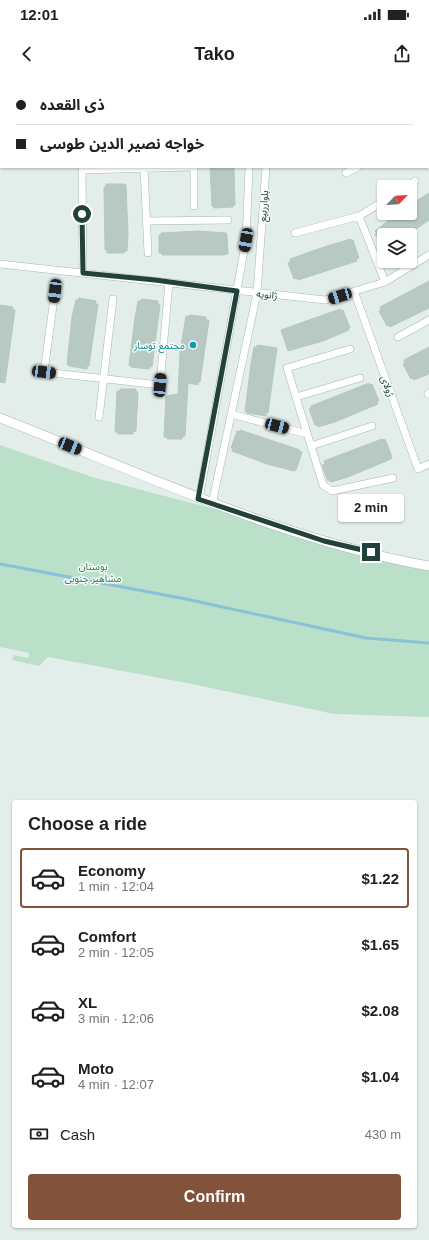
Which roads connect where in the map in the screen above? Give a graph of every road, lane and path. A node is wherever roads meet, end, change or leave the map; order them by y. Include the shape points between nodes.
1 (144, 168) edge
2 (194, 168) edge
3 (249, 168) edge
4 (266, 168) edge
5 (356, 168) edge
6 (82, 169) edge
7 (346, 173) dead end
8 (377, 205) edge
9 (194, 206) dead end
10 (359, 216) junction
11 (228, 220) dead end
12 (147, 221) junction
13 (295, 233) dead end
14 (148, 253) dead end
15 (429, 255) edge
16 (0, 264) edge
17 (83, 273) junction
18 (169, 282) junction
19 (385, 282) junction
20 (55, 291) dead end
21 (237, 291) junction
22 (354, 291) junction
23 (257, 294) junction
24 (113, 299) dead end
25 (429, 320) edge
26 (398, 337) dead end
27 (350, 349) dead end
28 (360, 378) dead end
29 (104, 379) junction
30 (296, 397) junction
31 (231, 414) junction
32 (99, 417) dead end
33 (0, 418) edge
34 (372, 426) dead end
35 (307, 434) junction
36 (311, 446) junction
37 (429, 464) edge
38 (393, 478) dead end
39 (198, 499) junction
40 (212, 504) junction
41 (429, 566) edge

1 - 6 street
1 - 12 street
2 - 9 street
3 - 21 street, بلوارربیع via 246,240
4 - 23 street, بلوارربیع
5 - 7 street
6 - 17 street
8 - 10 street
10 - 13 street
10 - 19 street
11 - 12 street
12 - 14 street
15 - 19 street, ژانویه
16 - 17 street, ژانویه
17 - 18 street, ژانویه
18 - 21 street, ژانویه
18 - 29 street via 160,385
19 - 22 street, ژانویه
20 - 29 street via 44,372
21 - 23 street, ژانویه
21 - 39 street, بلوارربیع
22 - 23 street, ژانویه via 325,300
22 - 37 street, ژولای via 418,469
23 - 31 street, بلوارربیع
24 - 29 street
25 - 26 street
27 - 30 street via 287,368
28 - 30 street
29 - 32 street
30 - 35 street
31 - 35 street
31 - 40 street, بلوارربیع
33 - 39 street
34 - 36 street
35 - 36 street
36 - 38 street via 323,485 332,491
39 - 40 street
40 - 41 street via 324,541

